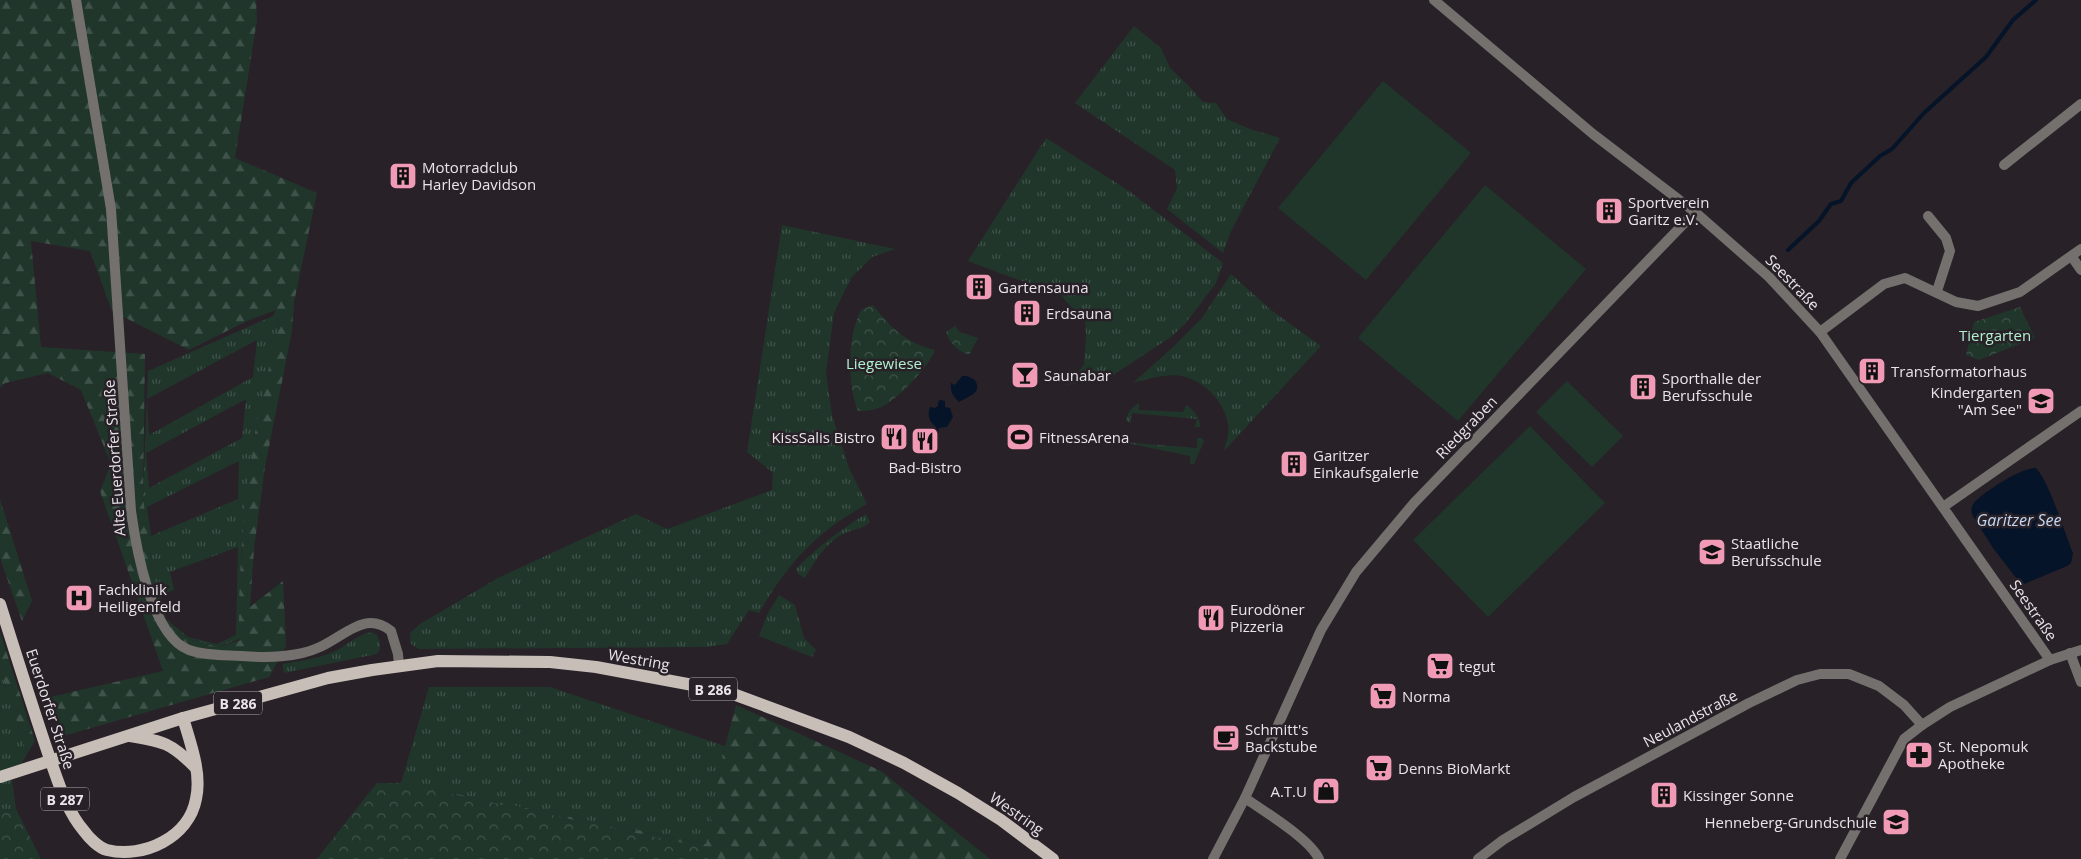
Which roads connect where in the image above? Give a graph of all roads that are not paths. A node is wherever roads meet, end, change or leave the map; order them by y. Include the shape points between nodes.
1 (76, 0) edge
2 (1434, 0) edge
3 (2081, 104) edge
4 (2004, 164) dead end
5 (1695, 212) junction
6 (1928, 216) dead end
7 (2081, 249) edge
8 (2072, 257) junction
9 (2081, 270) edge
10 (1937, 292) junction
11 (1820, 332) junction
12 (2081, 411) edge
13 (1943, 507) junction
14 (0, 604) edge
15 (2081, 650) edge
16 (2070, 653) junction
17 (2050, 660) junction
18 (399, 667) junction
19 (2081, 682) edge
20 (183, 718) junction
21 (1922, 725) junction
22 (127, 736) junction
23 (196, 767) junction
24 (0, 777) edge
25 (1245, 798) junction
26 (104, 855) edge
27 (1053, 859) edge
28 (1213, 859) edge
29 (1320, 859) edge
30 (1478, 859) edge
31 (1840, 859) edge

1 - 18 street, Alte Euerdorfer Straße via 112,209 131,511 143,574 165,628 176,642 188,650 257,657 292,655 319,648 359,625 377,622 391,631
2 - 5 street, Seestraße via 1593,134
3 - 4 street
5 - 11 street, Seestraße via 1770,277
5 - 25 street, Riedgraben via 1414,503 1356,572 1321,630
6 - 10 street via 1946,238 1950,251
7 - 8 street
8 - 9 street
8 - 10 street via 2020,292 1978,306 1956,302
10 - 11 street via 1905,278 1884,284
11 - 13 street, Seestraße
12 - 13 street
13 - 17 street, Seestraße
14 - 26 main road, Euerdorfer Straße / B 287 via 64,797 83,831
15 - 16 street
16 - 17 street
16 - 19 street
17 - 21 street via 1950,707
18 - 20 main road, Westring / B 286 via 328,678
18 - 27 main road, Westring / B 286 via 438,662 550,662 596,667 725,691 849,738 904,763 1001,820
20 - 22 main road, B 286
20 - 23 main road, Euerdorfer Straße / B 287
21 - 30 street, Neulandstraße via 1879,686 1849,674 1820,674 1797,680 1574,797
21 - 31 street via 1904,739
22 - 23 main road via 167,744
22 - 24 main road, B 286
23 - 26 main road, Euerdorfer Straße / B 287 via 196,799 189,820 179,832 148,850
25 - 28 street, Riedgraben
25 - 29 street via 1283,824

